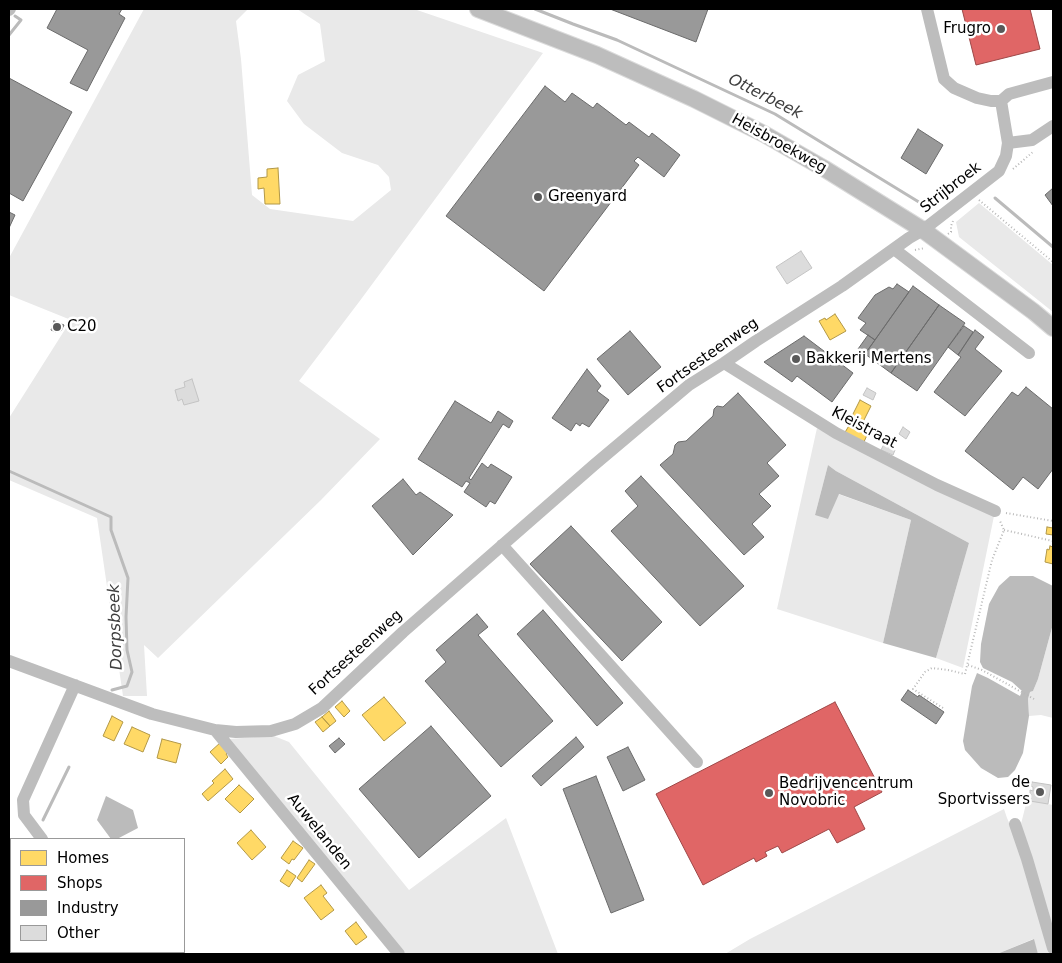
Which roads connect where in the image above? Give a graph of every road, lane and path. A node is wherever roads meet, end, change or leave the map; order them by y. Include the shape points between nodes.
1 (478, 9) edge
2 (927, 9) edge
3 (1053, 82) edge
4 (1001, 101) junction
5 (1053, 126) edge
6 (1008, 143) junction
7 (1038, 147) dead end
8 (1012, 170) dead end
9 (980, 200) dead end
10 (923, 230) junction
11 (894, 249) junction
12 (1053, 262) edge
13 (1053, 328) edge
14 (1029, 353) dead end
15 (724, 363) junction
16 (995, 511) joint
17 (1053, 521) edge
18 (1053, 541) edge
19 (502, 545) junction
20 (9, 661) edge
21 (968, 666) junction
22 (75, 685) junction
23 (1034, 699) dead end
24 (943, 708) dead end
25 (215, 730) junction
26 (697, 762) dead end
27 (1015, 824) dead end
28 (41, 838) edge
29 (1053, 948) edge
30 (399, 954) edge

1 - 10 main road, Heisbroekweg via 597,55 712,108 825,169
2 - 4 street via 944,78 954,88 977,98
3 - 4 street via 1009,94
4 - 6 street, Strijbroek
5 - 6 street via 1032,140
6 - 10 street, Strijbroek via 1000,171
7 - 8 path
9 - 12 path
10 - 11 street, Fortsesteenweg
10 - 13 main road, Heisbroekweg
11 - 14 street
11 - 15 street, Fortsesteenweg
15 - 16 street, Kleistraat via 836,433
15 - 19 street, Fortsesteenweg via 689,385
16 - 17 path
18 - 21 path via 1004,530 992,560
19 - 25 street, Fortsesteenweg via 322,708 295,724 271,731
19 - 26 street
20 - 22 street, Fortsesteenweg
21 - 23 path via 982,670
21 - 24 path via 966,674 932,668 925,672 913,689
22 - 25 street, Fortsesteenweg via 152,714
22 - 28 street via 23,800 24,815
25 - 30 street, Auwelanden
27 - 29 street

